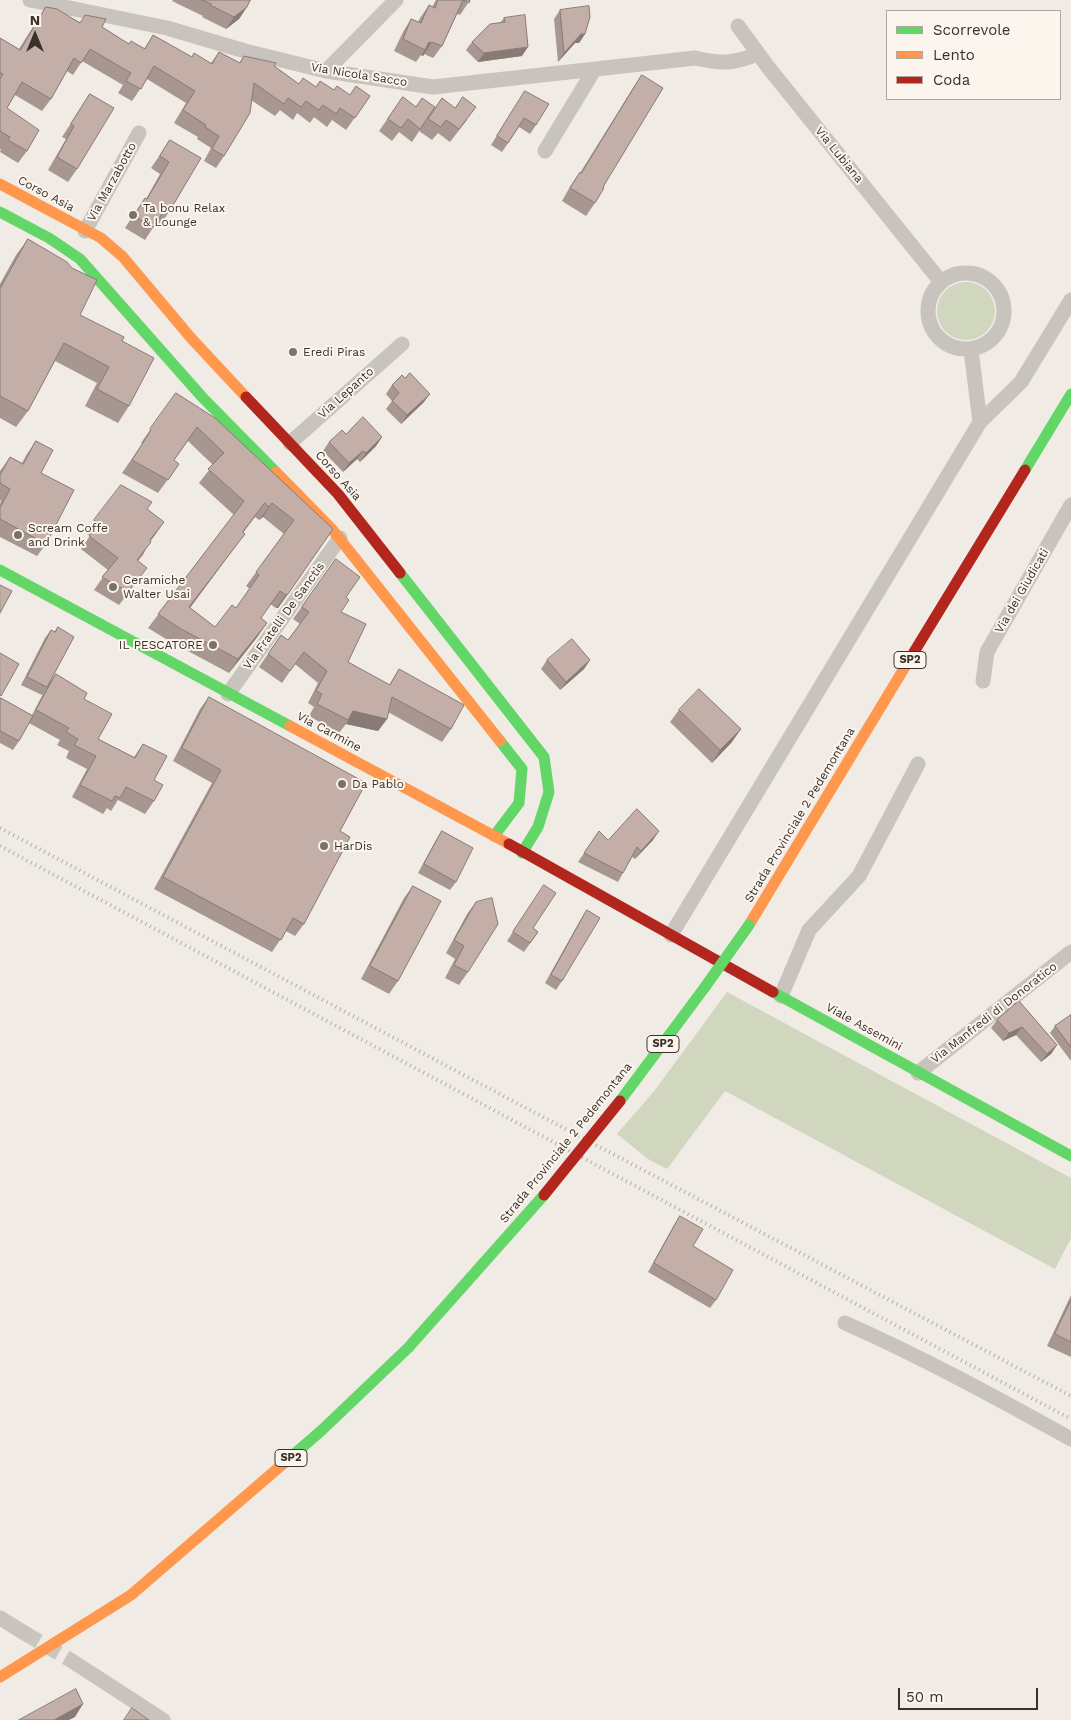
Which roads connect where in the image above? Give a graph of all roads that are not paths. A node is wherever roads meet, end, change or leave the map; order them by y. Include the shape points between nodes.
1 (30, 0) edge
2 (396, 0) edge
3 (738, 26) dead end
4 (758, 54) junction
5 (594, 70) junction
6 (326, 71) junction
7 (139, 132) dead end
8 (545, 151) dead end
9 (0, 184) edge
10 (0, 212) edge
11 (85, 231) junction
12 (941, 282) junction
13 (1071, 300) edge
14 (191, 338) junction
15 (402, 344) dead end
16 (971, 350) junction
17 (173, 352) junction
18 (1071, 394) edge
19 (980, 422) junction
20 (290, 443) junction
21 (1071, 505) edge
22 (340, 538) junction
23 (0, 570) edge
24 (983, 681) dead end
25 (228, 694) junction
26 (918, 764) dead end
27 (494, 836) junction
28 (522, 852) junction
29 (645, 920) joint
30 (671, 935) junction
31 (1071, 952) edge
32 (781, 996) junction
33 (918, 1073) junction
34 (1071, 1156) edge
35 (845, 1323) dead end
36 (1071, 1439) edge
37 (0, 1618) edge
38 (26, 1634) tunnel mouth
39 (72, 1661) tunnel mouth
40 (0, 1677) edge
41 (163, 1720) edge

1 - 6 street, Via Nicola Sacco via 167,28
2 - 6 street
3 - 4 street, Via Lubiana
4 - 5 street, Via Nicola Sacco via 737,62 716,63 695,58
4 - 12 street, Via Lubiana
5 - 6 street, Via Nicola Sacco via 433,87
5 - 8 street
7 - 11 street, Via Marzabotto
9 - 11 main road, Corso Asia
10 - 17 main road via 80,259
11 - 14 main road, Corso Asia via 101,238 123,257
12 - 16 street via 929,303 931,327 948,345
12 - 16 street via 965,273 990,281 999,290 1004,302 1002,328 984,346
13 - 19 street via 1021,382
14 - 17 main road
14 - 20 main road, Corso Asia
15 - 20 street, Via Lepanto
16 - 19 street
17 - 22 main road via 203,398
18 - 40 main road, Strada Provinciale 2 Pedemontana / SP2, bridge via 749,926 620,1101 544,1195 408,1348 322,1430 132,1594
19 - 30 street
20 - 28 main road, Corso Asia via 338,494 544,757 550,792 538,827
21 - 24 street, Via dei Giudicati via 988,652
22 - 25 street, Via Fratelli De Sanctis
22 - 27 main road via 522,769 519,804
23 - 25 main road, Via Carmine
25 - 27 main road, Via Carmine
26 - 32 street via 859,876 810,930
27 - 28 main road, Via Carmine
28 - 29 main road, Via Carmine
29 - 30 main road, Viale Assemini
30 - 32 main road, Viale Assemini
31 - 33 street, Via Manfredi di Donoratico
32 - 33 main road, Viale Assemini
33 - 34 main road, Viale Assemini
35 - 36 street
37 - 38 street
39 - 41 street

